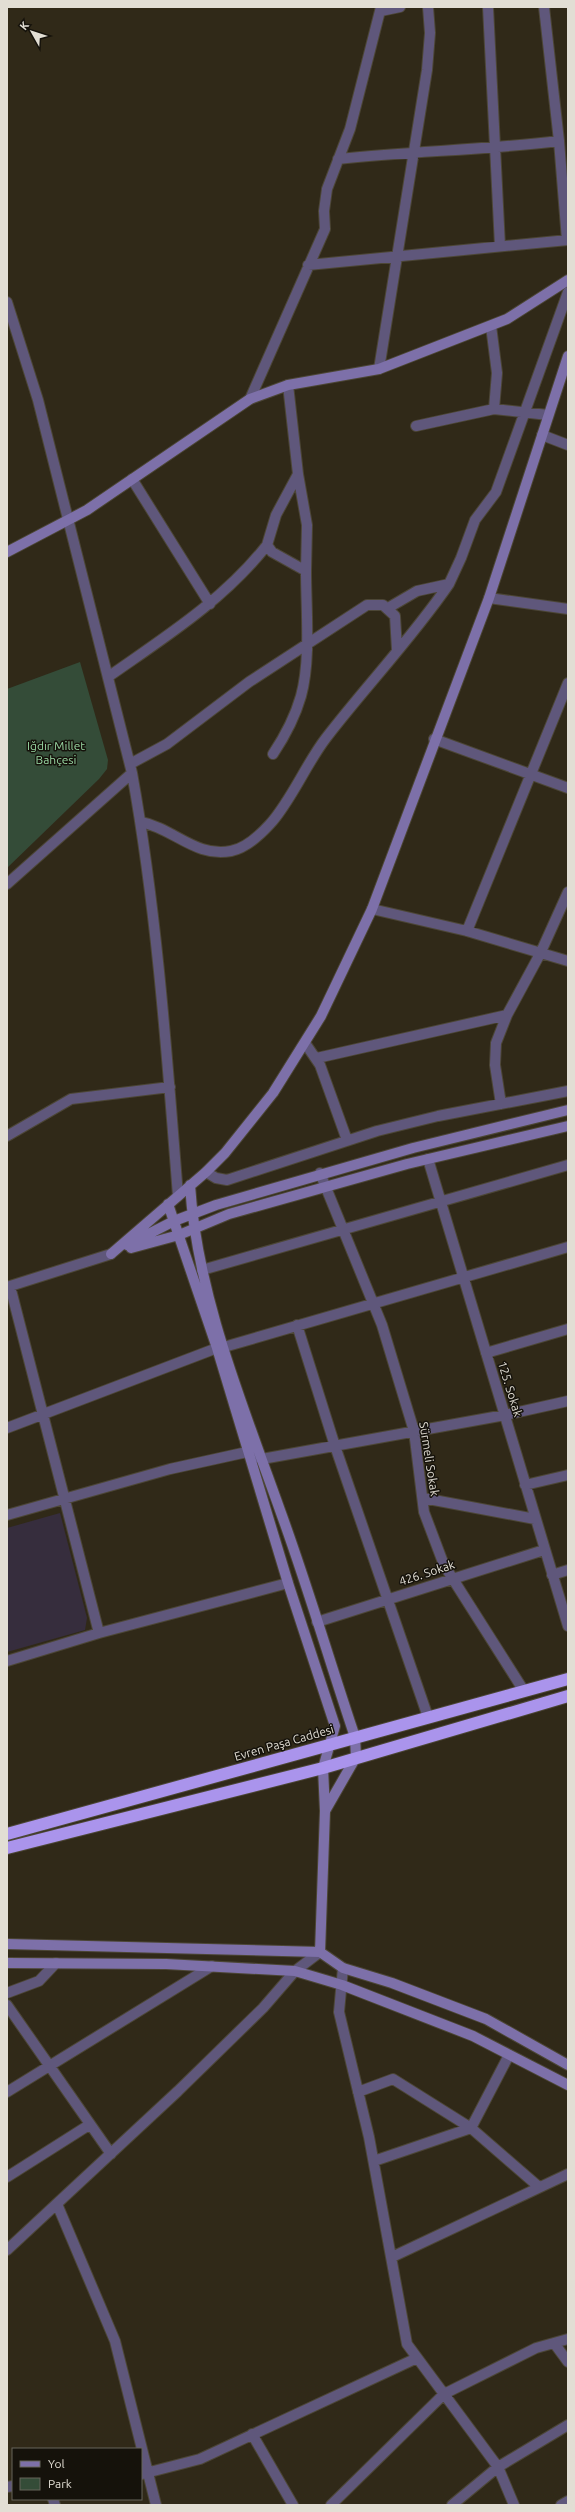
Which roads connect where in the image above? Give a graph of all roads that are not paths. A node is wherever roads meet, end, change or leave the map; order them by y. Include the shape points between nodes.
1 (400, 7) edge
2 (428, 7) edge
3 (488, 7) edge
4 (544, 7) edge
5 (381, 9) edge
6 (560, 141) junction
7 (496, 149) junction
8 (414, 151) junction
9 (338, 159) junction
10 (568, 240) edge
11 (500, 246) junction
12 (397, 256) junction
13 (308, 265) junction
14 (568, 285) edge
15 (7, 302) edge
16 (491, 326) junction
17 (568, 356) edge
18 (379, 369) junction
19 (288, 385) junction
20 (250, 398) junction
21 (494, 409) junction
22 (525, 413) junction
23 (548, 415) junction
24 (416, 426) dead end
25 (542, 435) junction
26 (568, 445) edge
27 (298, 474) junction
28 (132, 479) junction
29 (69, 518) junction
30 (267, 545) junction
31 (7, 552) edge
32 (306, 571) junction
33 (449, 584) junction
34 (489, 598) junction
35 (210, 604) junction
36 (388, 608) junction
37 (568, 609) edge
38 (306, 643) junction
39 (397, 650) junction
40 (108, 677) junction
41 (568, 683) edge
42 (434, 739) junction
43 (273, 754) dead end
44 (131, 769) junction
45 (531, 773) junction
46 (568, 788) edge
47 (141, 822) junction
48 (7, 884) edge
49 (568, 892) edge
50 (372, 909) junction
51 (467, 931) junction
52 (540, 954) junction
53 (568, 961) edge
54 (507, 1015) junction
55 (305, 1043) junction
56 (317, 1058) junction
57 (170, 1087) junction
58 (568, 1091) edge
59 (501, 1104) junction
60 (568, 1110) edge
61 (568, 1126) edge
62 (7, 1136) edge
63 (347, 1140) junction
64 (428, 1159) junction
65 (568, 1165) edge
66 (206, 1172) junction
67 (320, 1173) junction
68 (190, 1185) junction
69 (325, 1187) junction
70 (178, 1196) junction
71 (441, 1200) junction
72 (168, 1204) junction
73 (192, 1214) junction
74 (174, 1221) junction
75 (193, 1229) junction
76 (344, 1229) junction
77 (179, 1235) junction
78 (568, 1247) edge
79 (111, 1254) junction
80 (202, 1270) junction
81 (464, 1278) junction
82 (8, 1287) edge
83 (374, 1302) junction
84 (297, 1325) junction
85 (568, 1329) edge
86 (220, 1347) junction
87 (486, 1353) junction
88 (568, 1401) edge
89 (44, 1415) junction
90 (505, 1415) junction
91 (7, 1428) edge
92 (414, 1431) junction
93 (334, 1446) junction
94 (248, 1452) junction
95 (262, 1458) junction
96 (568, 1475) edge
97 (525, 1485) junction
98 (423, 1498) junction
99 (65, 1499) junction
100 (7, 1516) edge
101 (535, 1519) junction
102 (544, 1550) junction
103 (568, 1570) edge
104 (552, 1575) junction
105 (452, 1578) junction
106 (288, 1583) junction
107 (389, 1599) junction
108 (317, 1622) junction
109 (568, 1626) edge
110 (99, 1633) junction
111 (7, 1661) edge
112 (568, 1679) edge
113 (524, 1691) junction
114 (568, 1696) edge
115 (428, 1717) junction
116 (355, 1737) junction
117 (330, 1744) junction
118 (356, 1758) junction
119 (323, 1768) junction
120 (325, 1811) junction
121 (7, 1834) edge
122 (7, 1848) edge
123 (7, 1944) edge
124 (320, 1952) junction
125 (7, 1963) edge
126 (56, 1963) junction
127 (212, 1966) junction
128 (343, 1968) junction
129 (295, 1971) junction
130 (342, 1985) junction
131 (7, 1994) edge
132 (7, 2005) edge
133 (509, 2054) junction
134 (568, 2065) edge
135 (50, 2067) junction
136 (568, 2084) edge
137 (7, 2092) edge
138 (358, 2092) junction
139 (89, 2125) junction
140 (470, 2128) junction
141 (111, 2154) junction
142 (374, 2161) junction
143 (568, 2174) edge
144 (7, 2177) edge
145 (539, 2187) junction
146 (57, 2204) junction
147 (7, 2250) edge
148 (392, 2257) junction
149 (568, 2339) edge
150 (554, 2343) junction
151 (417, 2358) junction
152 (568, 2362) edge
153 (444, 2394) junction
154 (568, 2425) edge
155 (252, 2434) junction
156 (138, 2448) edge
157 (498, 2467) junction
158 (144, 2474) edge
159 (568, 2501) edge
160 (156, 2505) edge
161 (292, 2505) edge
162 (331, 2505) edge
163 (452, 2505) edge
164 (514, 2505) edge
165 (561, 2505) edge

1 - 5 street
2 - 8 street via 430,33 427,70
3 - 7 street
4 - 6 street
5 - 9 street via 350,129
6 - 7 street
6 - 10 street
7 - 8 street
7 - 11 street
8 - 9 street
8 - 12 street
9 - 13 street via 327,189 324,229
10 - 11 street
11 - 12 street
12 - 13 street
12 - 18 street
13 - 20 street
14 - 16 street
14 - 22 street
15 - 29 street via 38,400
16 - 18 street
16 - 21 street via 497,373
17 - 23 street
18 - 19 street
19 - 20 street
19 - 27 street
20 - 28 street
21 - 22 street
21 - 24 street
22 - 23 street
22 - 33 street via 496,492 475,520
23 - 25 street
25 - 26 street
25 - 34 street
27 - 30 street via 276,515
27 - 32 street via 306,525
28 - 29 street via 87,510
28 - 35 street
29 - 31 street
29 - 40 street
30 - 32 street via 272,552
30 - 35 street via 247,571
32 - 38 street
33 - 36 street via 417,591
33 - 39 street
34 - 37 street
34 - 42 street
35 - 40 street
36 - 38 street via 378,604 367,605
36 - 39 street via 397,620
38 - 43 street via 301,696 287,732
38 - 44 street
39 - 47 street via 326,738 277,816 247,843 229,851 205,851 167,830
40 - 44 street
41 - 45 street
42 - 45 street
42 - 50 street
44 - 47 street
44 - 48 street
45 - 46 street
45 - 51 street
47 - 57 street
49 - 52 street
50 - 51 street
50 - 55 street via 321,1016
51 - 52 street
52 - 53 street
52 - 54 street
54 - 56 street
54 - 59 street via 496,1043 495,1065
55 - 56 street
55 - 66 street via 273,1093 225,1153
56 - 63 street
57 - 62 street via 71,1099
57 - 70 street
58 - 59 street
59 - 63 street via 438,1116
60 - 67 street
61 - 64 street
63 - 66 street via 227,1180 216,1178
64 - 69 street
64 - 71 street, 125. Sokak
65 - 71 street
66 - 68 street
67 - 69 street, Sürmeli Sokak
67 - 73 street
68 - 70 street
68 - 73 street
69 - 75 street via 229,1214
69 - 76 street, Sürmeli Sokak
70 - 72 street
71 - 76 street
71 - 81 street, 125. Sokak
72 - 74 street
72 - 79 street
73 - 74 street
73 - 75 street
74 - 77 street
74 - 79 street
75 - 77 street
75 - 80 street
76 - 80 street
76 - 83 street, Sürmeli Sokak
77 - 79 street
77 - 86 street
78 - 81 street
79 - 82 street
80 - 86 street
81 - 83 street
81 - 87 street, 125. Sokak
82 - 89 street
83 - 84 street
83 - 92 street, Sürmeli Sokak
84 - 86 street
84 - 93 street
85 - 87 street
86 - 89 street
86 - 94 street
86 - 95 street
87 - 90 street, 125. Sokak
88 - 90 street
89 - 91 street
89 - 99 street
90 - 92 street
90 - 97 street, 125. Sokak
92 - 93 street
92 - 98 street, Sürmeli Sokak
93 - 95 street
93 - 107 street
94 - 95 street
94 - 99 street via 170,1469
94 - 106 street
95 - 108 street
96 - 97 street
97 - 101 street, 125. Sokak
98 - 101 street
98 - 105 street, Sürmeli Sokak via 424,1512 441,1559
99 - 100 street
99 - 110 street
101 - 102 street, 125. Sokak
102 - 104 street, 125. Sokak
102 - 105 street, 426. Sokak
103 - 104 street
104 - 109 street, 125. Sokak
105 - 107 street, 426. Sokak
105 - 113 street, Sürmeli Sokak
106 - 110 street
106 - 117 street via 326,1691 335,1726
107 - 108 street, 426. Sokak
107 - 115 street
108 - 116 street
110 - 111 street
112 - 113 highway, Evren Paşa Caddesi
113 - 115 highway, Evren Paşa Caddesi
114 - 118 highway
115 - 116 highway, Evren Paşa Caddesi
116 - 117 highway, Evren Paşa Caddesi
116 - 118 street
117 - 119 street
117 - 121 highway, Evren Paşa Caddesi
118 - 119 highway
118 - 120 street
119 - 120 street
119 - 122 highway
120 - 124 street
123 - 124 street
124 - 128 street
124 - 129 street
125 - 126 street
126 - 127 street
126 - 131 street via 39,1981
127 - 129 street
127 - 135 street
128 - 130 street
128 - 134 street via 392,1983 486,2019
129 - 130 street
129 - 141 street via 263,2008
130 - 133 street via 473,2036
130 - 138 street via 339,2012
132 - 135 street
133 - 136 street
133 - 140 street
135 - 137 street
135 - 139 street
138 - 140 street via 393,2079
138 - 142 street
139 - 141 street
139 - 144 street
140 - 142 street
140 - 145 street
141 - 146 street
142 - 148 street
143 - 145 street
145 - 148 street
146 - 147 street
146 - 156 street via 115,2341
148 - 151 street via 407,2344
149 - 150 street
150 - 152 street
150 - 153 street via 536,2348
151 - 153 street
151 - 155 street
153 - 157 street
153 - 162 street
154 - 157 street
155 - 158 street via 200,2459
155 - 161 street
157 - 163 street
157 - 164 street
158 - 160 street
159 - 165 street

